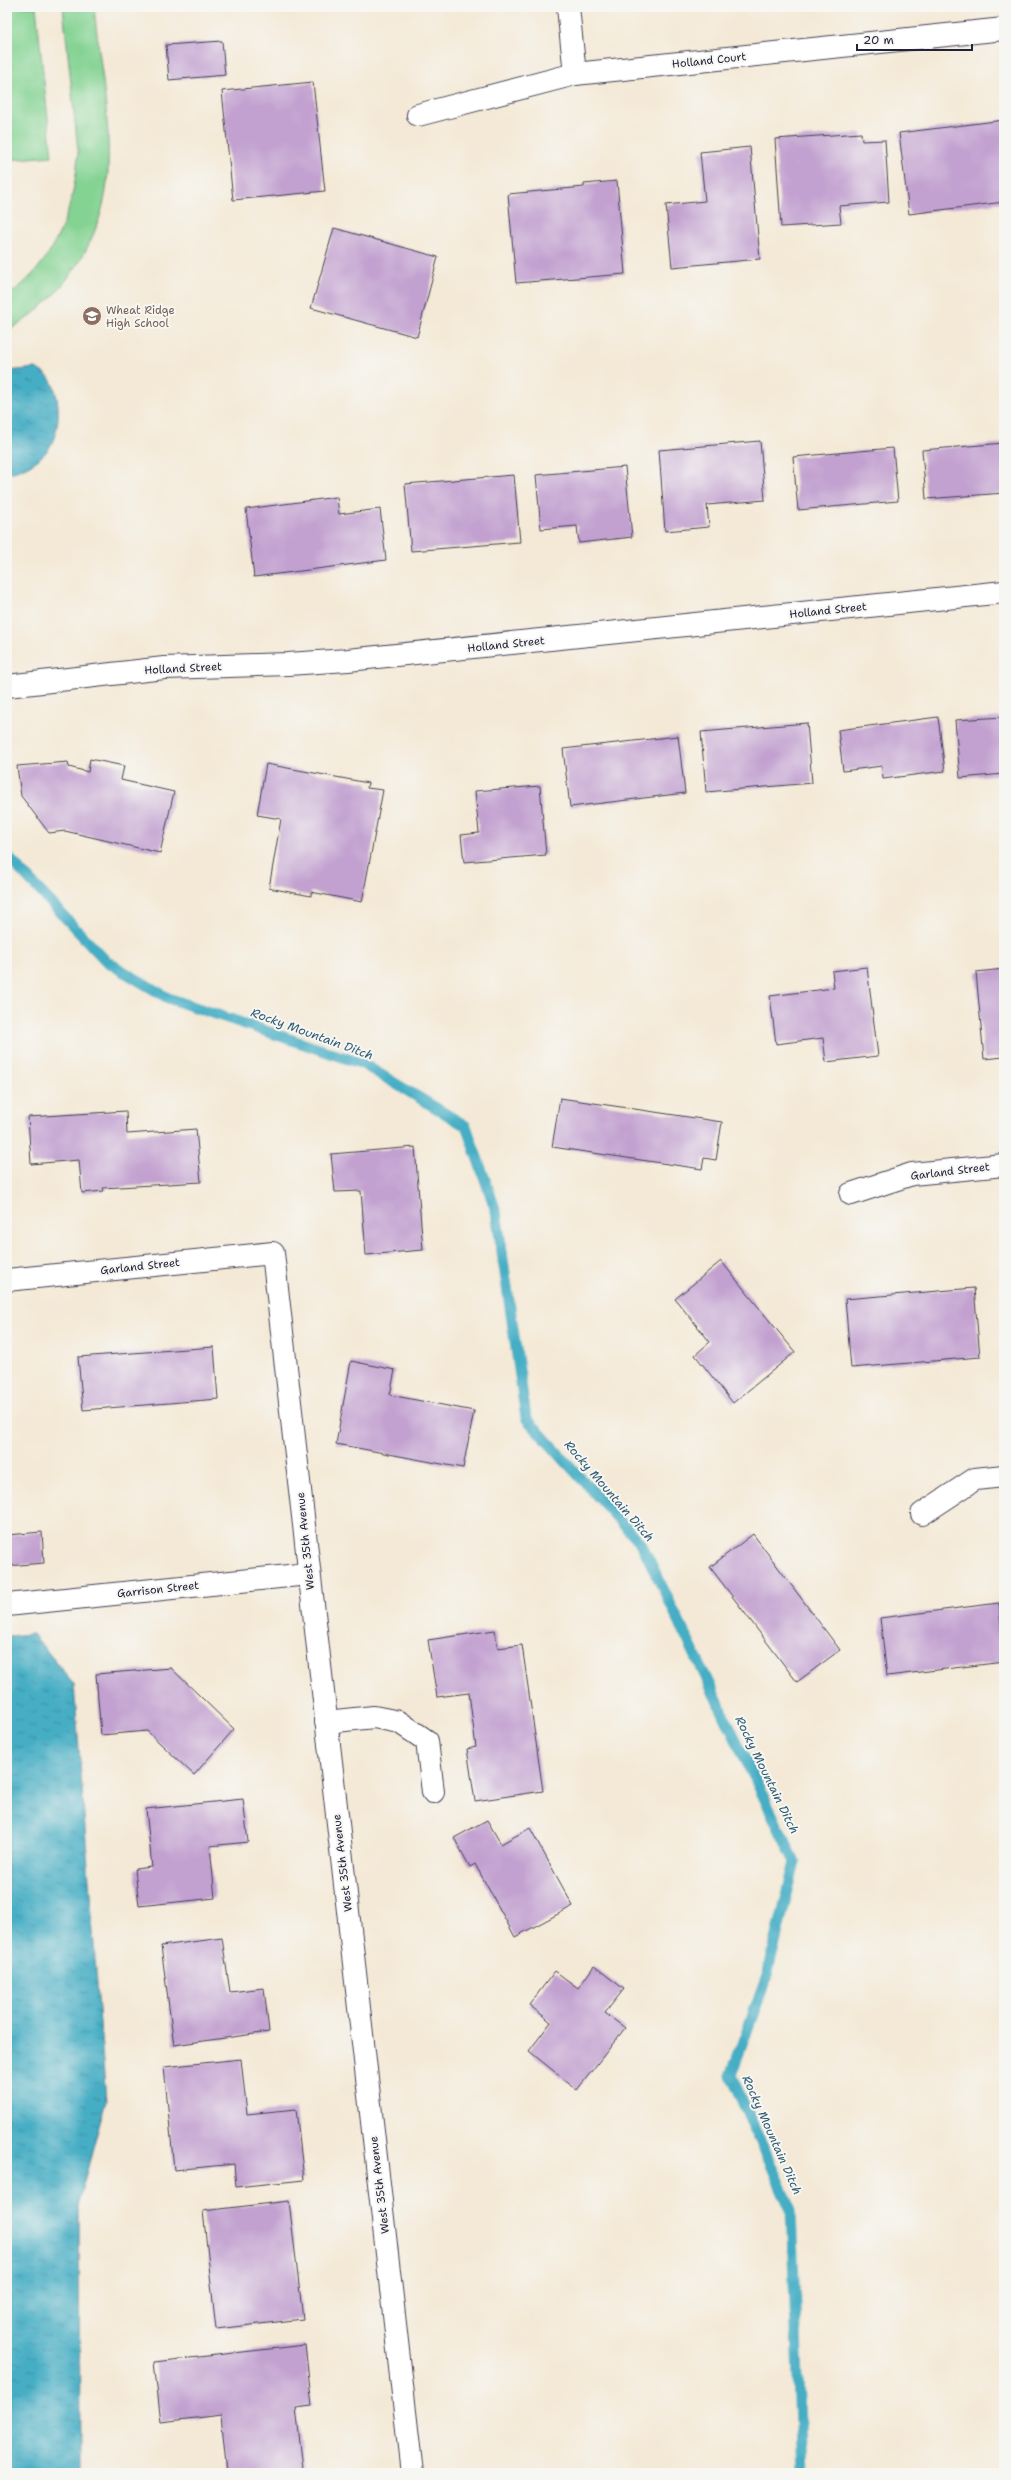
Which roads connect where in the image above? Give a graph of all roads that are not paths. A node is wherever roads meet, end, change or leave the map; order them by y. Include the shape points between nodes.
1 (568, 7) edge
2 (1004, 29) edge
3 (575, 74) junction
4 (418, 115) dead end
5 (1004, 592) edge
6 (7, 686) edge
7 (1004, 1165) edge
8 (851, 1194) dead end
9 (273, 1252) joint
10 (7, 1280) edge
11 (1004, 1476) edge
12 (922, 1514) dead end
13 (308, 1574) junction
14 (7, 1605) edge
15 (326, 1722) junction
16 (433, 1792) dead end
17 (412, 2473) edge

1 - 3 street
2 - 3 street, Holland Court
3 - 4 street, Holland Court
5 - 6 street, Holland Street via 348,660 164,668
7 - 8 street, Garland Street via 912,1174
9 - 10 street, Garland Street
9 - 13 street, West 35th Avenue
11 - 12 street via 976,1479
13 - 14 street, Garrison Street
13 - 15 street, West 35th Avenue
15 - 16 street via 374,1717 399,1722 428,1741
15 - 17 street, West 35th Avenue

